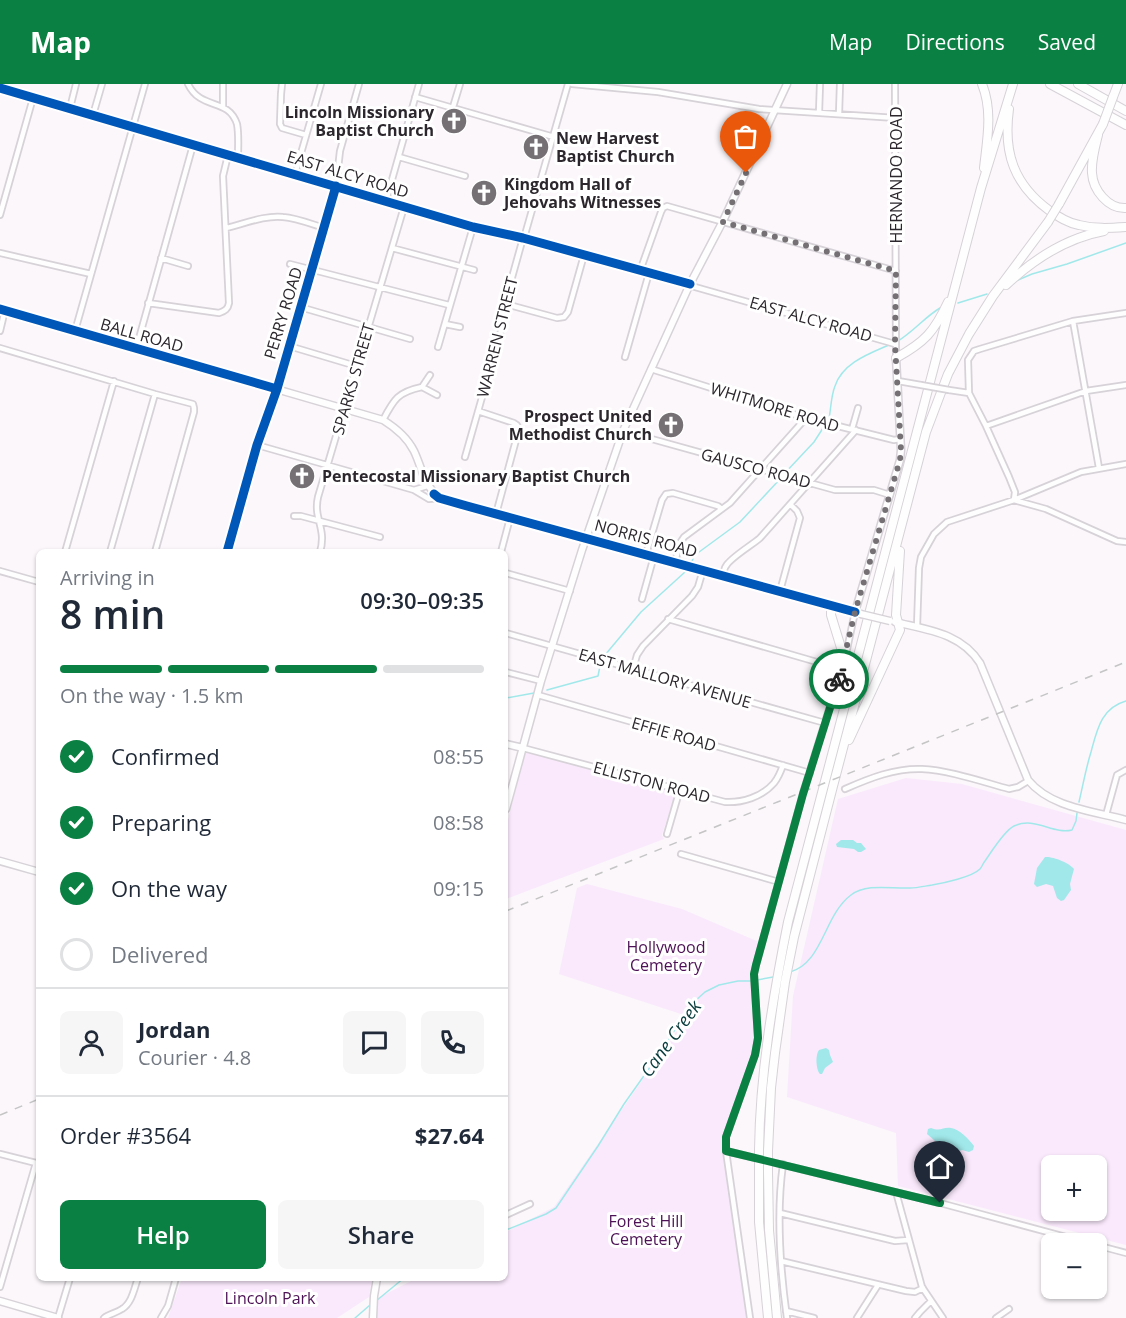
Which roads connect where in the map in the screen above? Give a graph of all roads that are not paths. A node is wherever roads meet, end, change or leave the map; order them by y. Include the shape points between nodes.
1 (76, 84) edge
2 (102, 84) edge
3 (146, 84) edge
4 (188, 84) edge
5 (223, 84) edge
6 (282, 84) edge
7 (321, 84) edge
8 (359, 84) edge
9 (419, 84) edge
10 (460, 84) edge
11 (570, 84) edge
12 (787, 84) edge
13 (820, 84) edge
14 (840, 84) edge
15 (895, 84) edge
16 (982, 84) edge
17 (1013, 84) edge
18 (1050, 84) edge
19 (1078, 84) edge
20 (1117, 85) edge
21 (0, 88) edge
22 (415, 97) junction
23 (33, 98) junction
24 (224, 107) junction
25 (453, 107) junction
26 (70, 108) junction
27 (775, 111) junction
28 (1126, 111) edge
29 (819, 113) junction
30 (839, 114) junction
31 (93, 115) junction
32 (896, 118) junction
33 (1124, 125) edge
34 (133, 127) junction
35 (306, 135) junction
36 (1098, 135) junction
37 (554, 137) junction
38 (193, 144) junction
39 (228, 155) junction
40 (238, 157) junction
41 (399, 157) junction
42 (295, 174) junction
43 (465, 176) dead end
44 (336, 186) junction
45 (981, 188) junction
46 (386, 201) junction
47 (2, 204) edge
48 (404, 207) junction
49 (1126, 208) edge
50 (0, 215) edge
51 (723, 222) junction
52 (473, 226) junction
53 (1126, 227) edge
54 (226, 228) junction
55 (324, 228) junction
56 (523, 238) junction
57 (392, 248) junction
58 (0, 253) edge
59 (584, 255) junction
60 (161, 258) junction
61 (290, 264) dead end
62 (188, 266) dead end
63 (461, 267) junction
64 (312, 269) junction
65 (474, 270) dead end
66 (640, 271) junction
67 (896, 271) junction
68 (649, 273) junction
69 (91, 274) junction
70 (690, 284) junction
71 (381, 287) junction
72 (955, 287) junction
73 (993, 296) junction
74 (148, 303) junction
75 (506, 304) junction
76 (449, 305) junction
77 (300, 307) junction
78 (3, 310) edge
79 (1126, 313) edge
80 (1073, 321) junction
81 (445, 324) junction
82 (368, 326) junction
83 (460, 327) dead end
84 (0, 331) edge
85 (75, 331) junction
86 (410, 339) dead end
87 (895, 344) junction
88 (289, 346) junction
89 (438, 347) dead end
90 (0, 348) edge
91 (136, 349) junction
92 (625, 357) dead end
93 (896, 358) junction
94 (356, 366) junction
95 (651, 369) junction
96 (430, 375) dead end
97 (114, 381) junction
98 (898, 381) junction
99 (1126, 385) edge
100 (422, 387) junction
101 (276, 388) junction
102 (1086, 391) junction
103 (969, 393) junction
104 (155, 394) junction
105 (436, 395) dead end
106 (344, 408) junction
107 (858, 408) dead end
108 (478, 411) junction
109 (806, 418) junction
110 (383, 420) junction
111 (986, 426) junction
112 (854, 430) junction
113 (623, 431) junction
114 (900, 439) junction
115 (257, 445) junction
116 (465, 457) dead end
117 (1126, 464) edge
118 (327, 465) junction
119 (1100, 468) junction
120 (760, 470) junction
121 (809, 483) junction
122 (427, 486) junction
123 (414, 490) junction
124 (891, 495) junction
125 (439, 498) junction
126 (1014, 500) junction
127 (790, 505) junction
128 (722, 509) junction
129 (496, 514) junction
130 (294, 516) dead end
131 (510, 518) junction
132 (319, 520) junction
133 (902, 525) junction
134 (380, 537) dead end
135 (586, 538) junction
136 (1126, 542) edge
137 (66, 549) edge
138 (111, 549) edge
139 (156, 549) edge
140 (228, 549) edge
141 (321, 549) edge
142 (502, 549) edge
143 (646, 554) junction
144 (654, 556) junction
145 (675, 562) junction
146 (703, 570) junction
147 (0, 571) edge
148 (508, 574) edge
149 (723, 575) junction
150 (36, 581) edge
151 (570, 591) junction
152 (780, 591) junction
153 (642, 599) dead end
154 (831, 605) junction
155 (858, 613) junction
156 (668, 619) junction
157 (899, 623) junction
158 (917, 627) junction
159 (508, 634) edge
160 (552, 646) junction
161 (842, 667) junction
162 (633, 669) junction
163 (508, 673) edge
164 (541, 681) junction
165 (538, 695) junction
166 (845, 704) junction
167 (825, 723) junction
168 (508, 744) edge
169 (523, 748) junction
170 (840, 761) junction
171 (783, 765) junction
172 (1125, 770) edge
173 (810, 773) junction
174 (1028, 781) junction
175 (680, 789) junction
176 (845, 789) dead end
177 (508, 801) edge
178 (1106, 815) junction
179 (1126, 820) edge
180 (667, 834) dead end
181 (681, 854) dead end
182 (0, 861) edge
183 (36, 871) edge
184 (779, 882) junction
185 (781, 982) junction
186 (726, 1151) junction
187 (0, 1154) edge
188 (36, 1163) edge
189 (783, 1164) junction
190 (36, 1170) edge
191 (896, 1192) junction
192 (530, 1204) dead end
193 (780, 1213) junction
194 (508, 1214) edge
195 (1051, 1233) edge
196 (908, 1240) junction
197 (1107, 1248) edge
198 (1126, 1253) edge
199 (781, 1262) junction
200 (69, 1281) edge
201 (137, 1281) edge
202 (175, 1281) edge
203 (376, 1281) edge
204 (878, 1285) junction
205 (0, 1287) edge
206 (922, 1288) junction
207 (0, 1301) edge
208 (931, 1301) junction
209 (1009, 1309) dead end
210 (786, 1311) junction
211 (58, 1318) edge
212 (104, 1318) edge
213 (161, 1318) edge
214 (373, 1318) edge
215 (750, 1318) edge
216 (768, 1318) edge
217 (777, 1318) edge
218 (787, 1318) edge
219 (814, 1318) edge
220 (857, 1318) edge
221 (915, 1318) edge
222 (943, 1318) edge
223 (996, 1318) edge

1 - 26 street
2 - 31 street
3 - 34 street
4 - 24 street via 197,96
5 - 24 street
6 - 35 street via 280,124
7 - 35 street
8 - 44 street, PERRY ROAD via 340,151
9 - 22 street
10 - 25 street
11 - 27 street via 657,92
11 - 37 street, WARREN STREET
12 - 27 main road
13 - 29 street
14 - 30 street
15 - 32 street, HERNANDO ROAD
16 - 45 highway via 989,117
17 - 45 highway
17 - 53 highway via 1006,128 1008,148 1024,187 1062,219 1100,228
18 - 33 highway
19 - 28 highway
20 - 36 highway, bridge
21 - 23 street, EAST ALCY ROAD
22 - 25 street
22 - 41 street
23 - 26 street, EAST ALCY ROAD
23 - 47 street
24 - 40 street via 237,125
25 - 37 street
26 - 31 street, EAST ALCY ROAD
27 - 29 street
27 - 51 main road
29 - 30 street
30 - 32 street
31 - 34 street, EAST ALCY ROAD
32 - 67 street, HERNANDO ROAD
34 - 38 street, EAST ALCY ROAD
34 - 69 street
35 - 42 street
36 - 49 highway via 1092,173 1095,186 1111,204
36 - 73 highway, bridge via 1048,222
37 - 56 street, WARREN STREET
38 - 39 street, EAST ALCY ROAD
38 - 60 street
39 - 40 street, EAST ALCY ROAD
39 - 54 street via 223,176
40 - 42 street, EAST ALCY ROAD
41 - 43 street
41 - 46 street
42 - 44 street, EAST ALCY ROAD
44 - 46 street, EAST ALCY ROAD
44 - 55 street, PERRY ROAD
45 - 72 highway
46 - 48 street, EAST ALCY ROAD
47 - 50 street
48 - 52 street, EAST ALCY ROAD
48 - 57 street, SPARKS STREET
51 - 66 street via 663,208
51 - 67 street
51 - 70 main road
52 - 56 street, EAST ALCY ROAD
52 - 63 street
53 - 73 highway via 1050,250
54 - 55 street via 281,217
54 - 74 street via 228,308 219,313
55 - 64 street, PERRY ROAD
56 - 59 street, EAST ALCY ROAD
56 - 75 street, WARREN STREET
57 - 63 street
57 - 71 street, SPARKS STREET
58 - 69 street
59 - 66 street, EAST ALCY ROAD
59 - 75 street via 564,317
60 - 62 street
60 - 74 street
61 - 64 street
63 - 65 street
63 - 76 street
64 - 71 street
64 - 77 street, PERRY ROAD
66 - 68 street, EAST ALCY ROAD
67 - 87 street, HERNANDO ROAD
68 - 70 street, EAST ALCY ROAD
68 - 92 street
69 - 85 street
70 - 87 street, EAST ALCY ROAD
70 - 95 main road
71 - 76 street
71 - 82 street, SPARKS STREET
72 - 93 highway via 931,333 918,346
72 - 166 highway
73 - 133 highway via 945,382 926,432
74 - 91 street
75 - 108 street, WARREN STREET
76 - 81 street
77 - 82 street
77 - 88 street, PERRY ROAD
78 - 84 street
78 - 85 main road, BALL ROAD
79 - 80 street
80 - 102 street
80 - 103 street via 974,351 968,360
81 - 83 street
81 - 89 street
82 - 86 street
82 - 94 street, SPARKS STREET
85 - 91 main road, BALL ROAD
87 - 93 street, HERNANDO ROAD
88 - 94 street
88 - 101 street, PERRY ROAD
90 - 97 street
91 - 101 main road, BALL ROAD
93 - 98 main road, HERNANDO ROAD
94 - 106 street, SPARKS STREET
95 - 109 street, WHITMORE ROAD
95 - 113 main road
96 - 100 street
97 - 104 street
97 - 137 street
98 - 103 street, bridge
98 - 114 main road, HERNANDO ROAD
99 - 102 street
100 - 105 street
100 - 110 street via 398,396
101 - 106 main road, BALL ROAD
101 - 115 street, PERRY ROAD
102 - 111 street
102 - 119 street
103 - 111 street
104 - 138 street
104 - 139 street via 193,404 195,408
106 - 110 main road, BALL ROAD
106 - 118 street, SPARKS STREET
107 - 112 street
108 - 116 street
108 - 129 street, WARREN STREET via 514,423 519,429
109 - 112 street, WHITMORE ROAD
109 - 120 street
110 - 122 main road, BALL ROAD via 414,451
111 - 126 street via 1015,492
112 - 114 street, WHITMORE ROAD
112 - 121 street
113 - 120 street, GAUSCO ROAD
113 - 135 main road
114 - 124 main road, HERNANDO ROAD via 900,460
115 - 118 street, NORRIS ROAD
115 - 140 street, PERRY ROAD
117 - 119 street
118 - 123 street, NORRIS ROAD
118 - 132 street, SPARKS STREET via 316,506
119 - 126 street
120 - 121 street, GAUSCO ROAD
120 - 128 street
121 - 124 street, GAUSCO ROAD via 836,490 873,490
121 - 127 street
122 - 123 street
122 - 125 main road, NORRIS ROAD
123 - 125 street, NORRIS ROAD via 429,499
124 - 155 main road, HERNANDO ROAD
125 - 129 main road, NORRIS ROAD
126 - 136 street
126 - 158 street via 946,522 934,534 921,557
127 - 149 street via 752,546 728,562
127 - 152 street via 800,518
128 - 143 street via 666,494
128 - 145 street via 684,537
129 - 131 main road, NORRIS ROAD
130 - 132 street
131 - 135 main road, NORRIS ROAD
131 - 142 street
132 - 134 street
132 - 141 street, SPARKS STREET via 323,537
133 - 157 highway via 896,615
133 - 170 highway
135 - 143 main road, NORRIS ROAD
135 - 151 main road
143 - 144 main road, NORRIS ROAD
144 - 145 main road, NORRIS ROAD
144 - 153 street
145 - 146 main road, NORRIS ROAD
146 - 149 main road, NORRIS ROAD
146 - 156 street via 692,596
147 - 150 street
148 - 151 street
149 - 152 main road, NORRIS ROAD
151 - 160 main road
152 - 154 main road, NORRIS ROAD
154 - 155 main road, NORRIS ROAD
154 - 166 highway via 846,664
155 - 157 main road, NORRIS ROAD, bridge
155 - 161 street, HERNANDO ROAD, bridge
156 - 161 street
156 - 162 street via 637,654
157 - 158 main road, NORRIS ROAD
157 - 170 highway via 900,630
158 - 174 main road, NORRIS ROAD via 951,637 974,653
159 - 160 street, EAST MALLORY AVENUE
160 - 162 street, EAST MALLORY AVENUE
160 - 164 main road
161 - 167 street, HERNANDO ROAD
162 - 167 street, EAST MALLORY AVENUE
163 - 164 street
164 - 165 main road
165 - 169 main road
165 - 171 street, EFFIE ROAD
166 - 185 highway via 791,912 780,965
167 - 173 street, HERNANDO ROAD
168 - 169 main road, ELLISTON ROAD
169 - 175 street, ELLISTON ROAD
169 - 177 main road
170 - 185 highway via 789,965
171 - 173 street, EFFIE ROAD
171 - 175 street, ELLISTON ROAD via 776,782 749,800 725,802
172 - 178 street via 1117,775
173 - 184 street, HERNANDO ROAD
174 - 176 street via 1010,789 920,769 876,776
174 - 178 main road via 1052,799
175 - 180 street
178 - 179 main road
181 - 184 street
182 - 183 main road
184 - 186 street, HERNANDO ROAD via 754,974 758,1038 755,1055 726,1137
185 - 216 highway, bridge via 770,1020 759,1150 759,1222
185 - 217 highway, bridge via 768,1151 769,1230
186 - 189 street
186 - 215 street, HERNANDO ROAD
187 - 188 street
189 - 191 street
189 - 193 street
190 - 205 street
191 - 195 street
191 - 196 street
192 - 194 street
193 - 196 street via 895,1241
193 - 199 street
196 - 206 street
197 - 198 street
199 - 204 street
199 - 210 street
200 - 211 street
201 - 212 street via 126,1306
202 - 213 street
203 - 214 main road
204 - 206 street via 910,1292
204 - 220 street
206 - 208 street
207 - 211 main road
208 - 221 street
208 - 222 street
209 - 223 street
210 - 218 street
210 - 219 street

